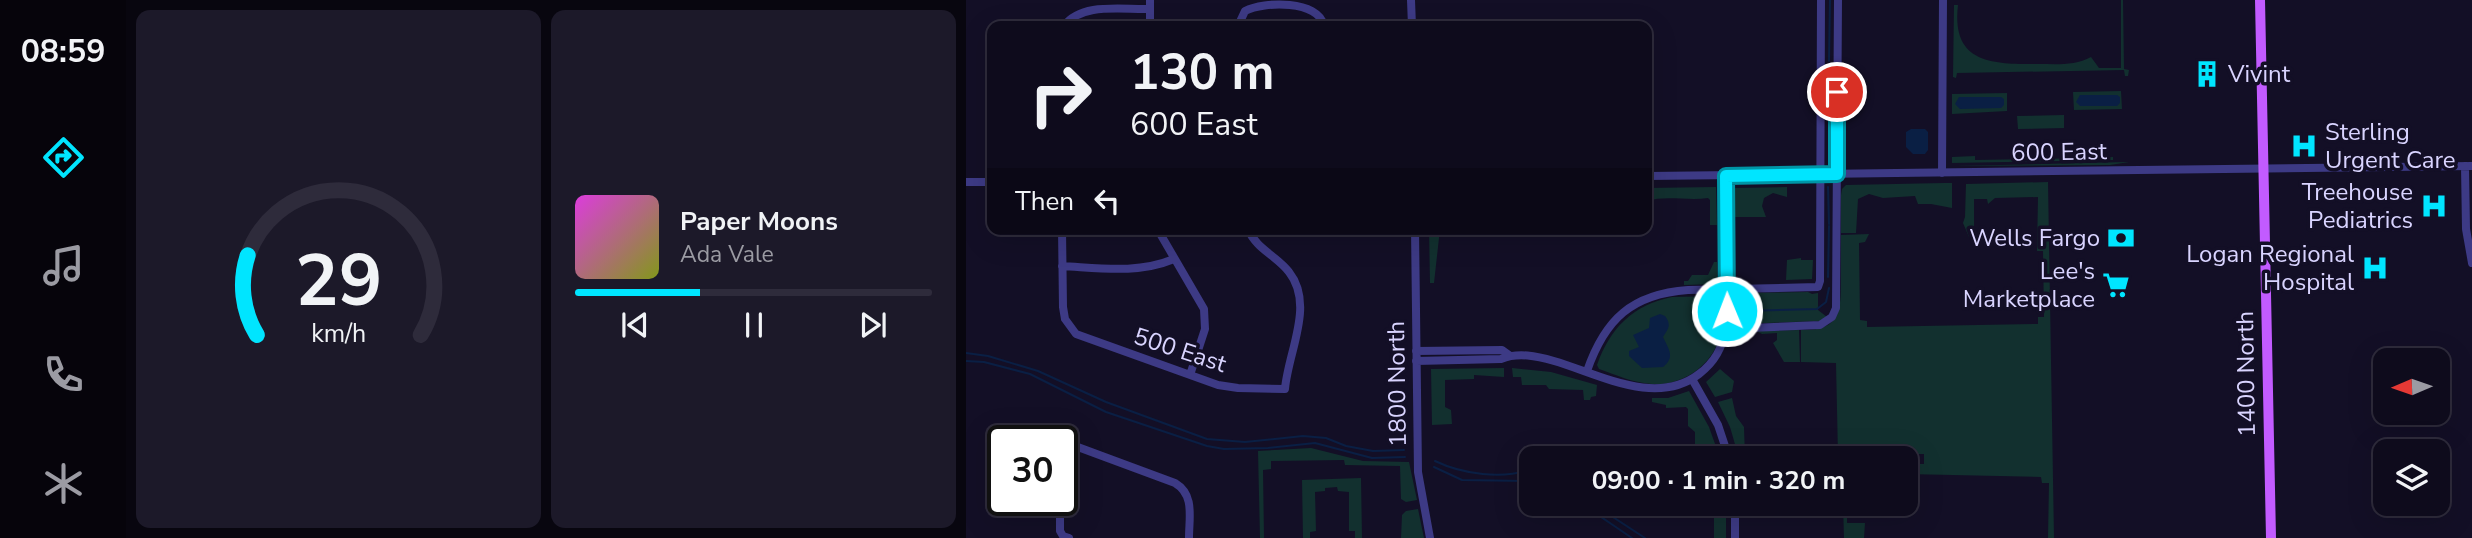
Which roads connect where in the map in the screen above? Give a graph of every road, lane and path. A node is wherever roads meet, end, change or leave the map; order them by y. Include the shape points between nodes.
1 (1411, 0) edge
2 (1821, 0) edge
3 (1838, 0) edge
4 (1943, 0) edge
5 (2260, 0) edge
6 (1150, 5) edge
7 (1068, 21) edge
8 (1240, 21) edge
9 (1322, 21) edge
10 (1412, 21) edge
11 (2469, 166) edge
12 (2263, 168) junction
13 (1942, 173) junction
14 (1820, 174) junction
15 (1837, 174) junction
16 (1652, 176) edge
17 (1726, 176) junction
18 (966, 182) edge
19 (987, 182) edge
20 (1062, 235) edge
21 (1161, 235) edge
22 (1251, 235) edge
23 (1415, 235) edge
24 (1174, 258) junction
25 (2472, 263) edge
26 (1062, 266) junction
27 (1726, 289) junction
28 (1726, 329) junction
29 (1416, 351) junction
30 (1509, 355) junction
31 (1416, 361) junction
32 (1587, 371) junction
33 (1190, 375) junction
34 (1692, 379) junction
35 (1725, 446) edge
36 (1078, 447) edge
37 (1060, 516) edge
38 (1735, 516) edge
39 (1066, 537) edge
40 (1189, 538) edge
41 (1430, 538) edge
42 (1735, 538) edge
43 (2271, 538) edge

1 - 10 street
2 - 14 street
3 - 15 street
4 - 13 street
5 - 12 main road, 1400 North
6 - 7 street via 1087,10
8 - 9 street via 1245,11 1261,5 1300,6 1317,12
11 - 12 street, 600 East
11 - 25 street via 2466,229
12 - 13 street, 600 East
12 - 43 main road, 1400 North
13 - 15 street, 600 East
14 - 15 street, 600 East
14 - 17 street, 600 East
14 - 27 street via 1818,287
15 - 28 street via 1837,300 1832,317 1815,326
16 - 17 street, 600 East
17 - 27 street
18 - 19 street
20 - 26 street
21 - 24 street
22 - 33 street, 500 East via 1288,270 1299,293 1300,321 1286,368 1285,389 1217,385
23 - 29 street, 1800 North
24 - 26 street via 1138,269
24 - 33 street via 1200,300 1206,320
26 - 33 street, 500 East via 1063,307 1069,328 1086,339
27 - 28 street
27 - 32 street via 1674,291 1642,299 1606,329
28 - 34 street via 1714,360
29 - 30 street via 1502,350
29 - 31 street, 1800 North
30 - 31 street
30 - 32 street via 1543,358
31 - 41 street, 1800 North via 1418,472
32 - 34 street via 1639,387 1672,387
34 - 35 street
36 - 40 street via 1184,488 1189,501
37 - 39 street via 1060,531
38 - 42 street

